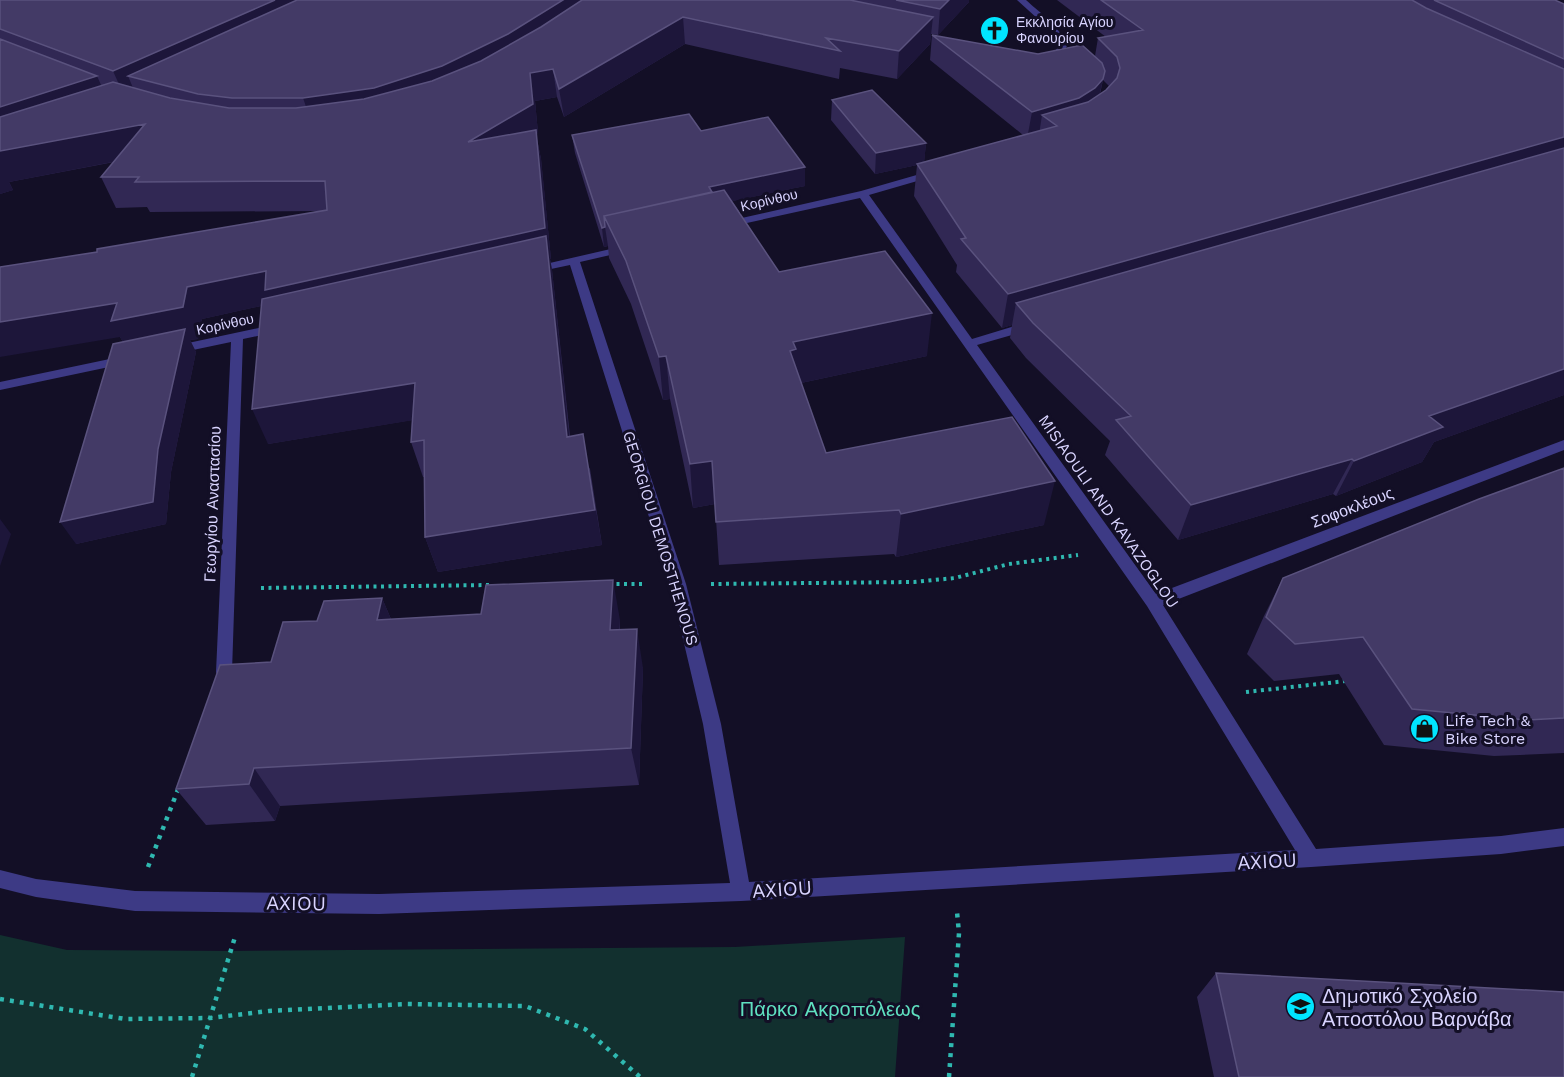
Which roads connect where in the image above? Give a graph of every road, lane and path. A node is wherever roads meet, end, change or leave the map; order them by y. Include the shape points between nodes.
1 (1021, 0) edge
2 (1069, 57) edge
3 (943, 170) edge
4 (863, 194) junction
5 (713, 228) edge
6 (644, 244) edge
7 (574, 260) junction
8 (516, 273) edge
9 (1044, 322) edge
10 (295, 324) edge
11 (237, 337) junction
12 (968, 344) junction
13 (158, 353) edge
14 (135, 358) edge
15 (0, 386) edge
16 (1564, 445) edge
17 (1154, 602) junction
18 (224, 672) edge
19 (1350, 680) dead end
20 (1292, 687) dead end
21 (181, 781) edge
22 (1564, 837) edge
23 (1311, 858) junction
24 (0, 879) edge
25 (741, 892) junction
26 (135, 901) junction
27 (246, 902) junction
28 (959, 933) dead end
29 (0, 999) edge
30 (210, 1018) junction
31 (192, 1077) edge
32 (640, 1077) edge
33 (949, 1077) edge

1 - 2 street via 1060,37 1063,46 1056,52
3 - 4 street, Κορίνθου
4 - 5 street, Κορίνθου
4 - 12 street, MISIAOULI AND KAVAZOGLOU
6 - 7 street
7 - 8 street
7 - 25 street, GEORGIOU DEMOSTHENOUS via 678,584 712,724
9 - 12 street
10 - 11 street, Κορίνθου
11 - 13 street, Κορίνθου
11 - 18 street, Γεωργίου Αναστασίου
12 - 17 street, MISIAOULI AND KAVAZOGLOU
14 - 15 street
16 - 17 street, Σοφοκλέους
17 - 23 street, MISIAOULI AND KAVAZOGLOU
19 - 20 path
21 - 26 path
22 - 23 street, AXIOU
23 - 25 street, AXIOU
24 - 26 street, AXIOU via 36,888
25 - 27 street, AXIOU via 379,904
26 - 27 street, AXIOU
27 - 30 path
28 - 33 path
29 - 30 path via 125,1019
30 - 31 path
30 - 32 path via 407,1004 525,1006 585,1029

